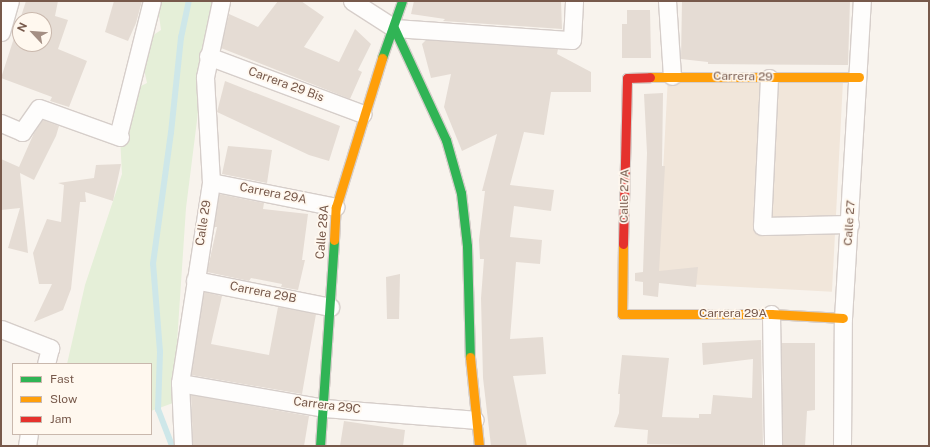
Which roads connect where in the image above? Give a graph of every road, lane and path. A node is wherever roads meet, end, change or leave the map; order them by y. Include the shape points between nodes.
1 (10, 1) edge
2 (152, 1) edge
3 (221, 1) edge
4 (352, 1) edge
5 (402, 1) edge
6 (574, 1) edge
7 (667, 1) edge
8 (862, 1) edge
9 (394, 28) junction
10 (1, 32) edge
11 (208, 56) junction
12 (672, 76) junction
13 (859, 77) junction
14 (627, 78) joint
15 (769, 78) junction
16 (363, 114) junction
17 (1, 123) edge
18 (211, 182) junction
19 (336, 207) junction
20 (850, 224) junction
21 (195, 280) junction
22 (330, 307) junction
23 (622, 314) joint
24 (771, 314) junction
25 (843, 318) junction
26 (1, 329) edge
27 (46, 363) edge
28 (180, 383) junction
29 (324, 408) junction
30 (475, 420) junction
31 (30, 435) edge
32 (27, 446) edge
33 (183, 446) edge
34 (320, 446) edge
35 (479, 446) edge
36 (773, 446) edge
37 (842, 446) edge

1 - 10 street
2 - 17 street via 119,136 39,108 22,132
3 - 11 street, Calle 29
4 - 9 street
5 - 9 street, Calle 28A
6 - 9 street via 572,40
7 - 12 street
8 - 13 street, Calle 27
9 - 16 street, Calle 28A
9 - 30 street via 446,140 461,193 467,246 468,326
11 - 16 street, Carrera 29 Bis
11 - 18 street, Calle 29 via 205,100
12 - 14 street, Carrera 29
12 - 15 street, Carrera 29
13 - 15 street, Carrera 29
13 - 20 street, Calle 27
14 - 23 street, Calle 27A
15 - 20 street via 762,226
16 - 19 street, Calle 28A
18 - 19 street, Carrera 29A
18 - 21 street, Calle 29
19 - 22 street, Calle 28A
20 - 25 street, Calle 27
21 - 22 street, Carrera 29B
21 - 28 street, Calle 29
22 - 29 street, Calle 28A
23 - 24 street, Carrera 29A
24 - 25 street, Carrera 29A
24 - 36 street
25 - 37 street, Calle 27
26 - 27 street via 50,348
28 - 29 street, Carrera 29C
28 - 33 street, Calle 29
29 - 30 street, Carrera 29C
29 - 34 street, Calle 28A
30 - 35 street
31 - 32 street

